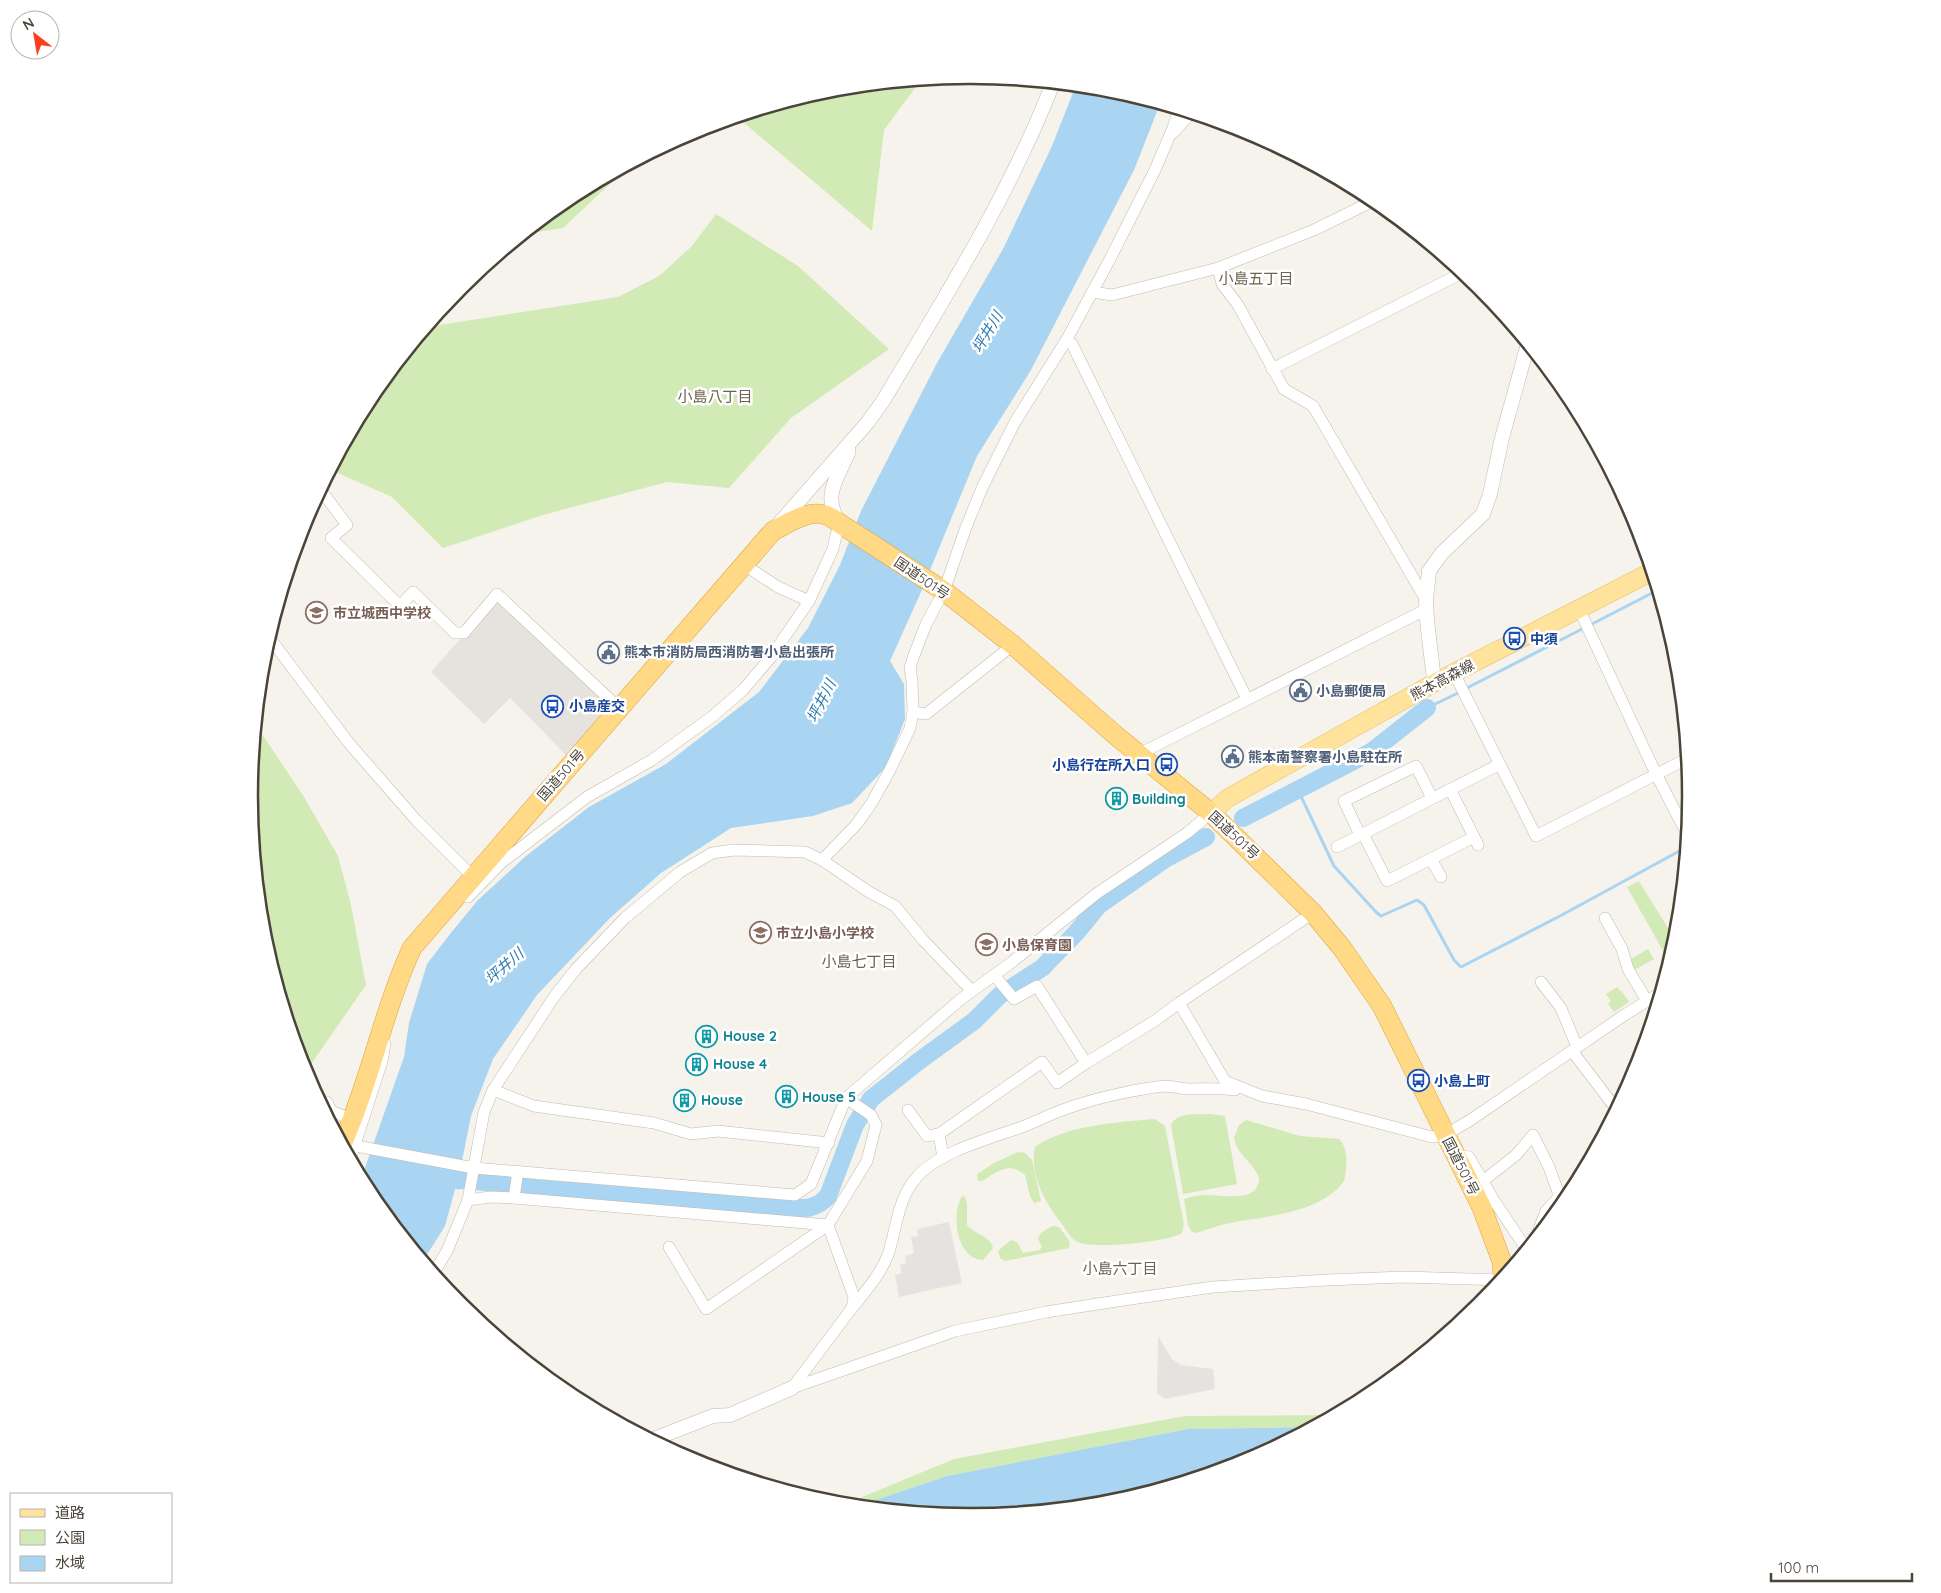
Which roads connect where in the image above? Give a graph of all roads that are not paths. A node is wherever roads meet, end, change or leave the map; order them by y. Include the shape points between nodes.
1 (1051, 89) edge
2 (1177, 115) edge
3 (1187, 118) edge
4 (1169, 138) junction
5 (1366, 204) edge
6 (1218, 268) junction
7 (1456, 276) edge
8 (1092, 292) junction
9 (1072, 344) dead end
10 (1526, 351) edge
11 (1272, 368) junction
12 (848, 444) junction
13 (324, 496) edge
14 (841, 524) junction
15 (773, 531) junction
16 (743, 564) junction
17 (1647, 574) edge
18 (941, 590) junction
19 (809, 601) junction
20 (1426, 604) junction
21 (1579, 609) junction
22 (274, 644) edge
23 (1013, 645) junction
24 (1454, 673) junction
25 (1436, 682) junction
26 (1247, 699) junction
27 (619, 708) junction
28 (914, 712) junction
29 (1139, 754) junction
30 (1682, 761) edge
31 (1500, 764) junction
32 (1656, 774) junction
33 (1450, 789) junction
34 (1432, 798) junction
35 (1211, 813) junction
36 (1682, 824) edge
37 (1361, 834) junction
38 (1337, 847) dead end
39 (1431, 859) junction
40 (822, 860) junction
41 (473, 877) junction
42 (1441, 877) dead end
43 (1313, 913) junction
44 (1605, 918) dead end
45 (994, 974) junction
46 (1541, 982) dead end
47 (972, 991) junction
48 (1654, 997) edge
49 (1647, 1001) junction
50 (1179, 1003) junction
51 (384, 1026) junction
52 (1574, 1049) junction
53 (1086, 1063) junction
54 (493, 1090) junction
55 (1255, 1093) junction
56 (846, 1098) junction
57 (327, 1102) edge
58 (1613, 1105) edge
59 (908, 1110) dead end
60 (351, 1118) junction
61 (939, 1134) junction
62 (1445, 1135) junction
63 (829, 1143) junction
64 (354, 1146) edge
65 (1455, 1154) junction
66 (944, 1158) junction
67 (471, 1169) junction
68 (518, 1171) junction
69 (1483, 1182) junction
70 (468, 1198) junction
71 (514, 1198) junction
72 (1542, 1222) edge
73 (828, 1225) junction
74 (1524, 1245) edge
75 (669, 1247) dead end
76 (437, 1268) edge
77 (1502, 1270) edge
78 (1494, 1279) edge
79 (852, 1308) junction
80 (792, 1388) junction
81 (658, 1437) edge

1 - 12 street via 1000,201 883,401
2 - 4 street
3 - 4 street
4 - 8 street
5 - 6 street via 1314,230
6 - 8 street via 1112,295
6 - 11 street via 1222,284 1238,305
7 - 11 street
8 - 18 street via 1011,430 982,488
9 - 26 street
10 - 20 street via 1490,494 1482,514 1442,552 1429,572
11 - 20 street via 1284,389 1313,406
12 - 14 street via 848,453 832,487 832,512
12 - 15 street
13 - 27 street via 347,525 331,538 400,606 413,592 455,633 464,632 497,594
14 - 15 highway, 国道501号 via 818,514
14 - 18 highway, 国道501号
14 - 19 street
15 - 16 highway, 国道501号
16 - 19 street via 778,587
16 - 27 highway, 国道501号
17 - 21 main road, 熊本高森線
18 - 23 highway, 国道501号
18 - 28 street via 910,668
19 - 51 street via 771,657 743,690 713,716 652,760 587,797 488,876 425,945 414,961 394,1017
20 - 25 street
20 - 26 street
21 - 24 main road, 熊本高森線
21 - 32 street
22 - 41 street via 348,742 416,820
23 - 28 street via 926,714
23 - 29 highway, 国道501号
24 - 25 main road, 熊本高森線
24 - 31 street
25 - 35 main road, 熊本高森線 via 1228,798
26 - 29 street
27 - 41 highway, 国道501号
28 - 40 street via 910,728 871,804 856,825
29 - 35 highway, 国道501号
30 - 32 street
31 - 32 street via 1536,836
31 - 33 street
32 - 36 street
33 - 34 street
33 - 39 street via 1476,841
34 - 37 street
34 - 37 street via 1416,766 1344,802
35 - 43 highway, 国道501号
35 - 45 street via 1187,833 1096,894
37 - 38 street
37 - 39 street via 1387,881
39 - 42 street
40 - 47 street via 896,906
40 - 54 street via 805,852 734,850 712,853 680,872 625,918 576,969
41 - 51 highway, 国道501号 via 412,948 399,976
43 - 50 street
43 - 62 highway, 国道501号 via 1382,1006
44 - 49 street via 1622,949 1628,969
45 - 47 street
45 - 53 street via 1014,999 1037,986
46 - 52 street via 1561,1008
47 - 56 street
48 - 49 street
49 - 52 street
50 - 53 street
50 - 55 street via 1225,1081
51 - 60 highway, 国道501号
51 - 64 street via 386,1036 382,1061
52 - 58 street
52 - 62 street via 1470,1122
53 - 61 street via 1057,1083 1042,1062
54 - 63 street via 534,1106 654,1123 691,1134 718,1131
54 - 67 street via 484,1112
55 - 62 street via 1417,1134
55 - 66 street via 1217,1088 1148,1088 1071,1107 972,1144
56 - 63 street
56 - 73 street via 871,1115 876,1125 867,1161
57 - 60 street via 331,1111
59 - 61 street via 927,1136
60 - 64 highway, 国道501号
61 - 66 street
62 - 65 highway, 国道501号
63 - 68 street via 812,1184 795,1195
64 - 67 street
65 - 69 street via 1470,1157
65 - 77 highway, 国道501号 via 1482,1208
66 - 79 street via 924,1170 908,1188 888,1255 875,1279
67 - 68 street
67 - 70 street
68 - 71 street
69 - 72 street via 1516,1156 1533,1135 1558,1192 1558,1198 1546,1211
69 - 74 street
70 - 71 street
70 - 76 street
71 - 73 street
73 - 75 street via 706,1309
73 - 79 street via 854,1297
78 - 80 street via 1332,1279 1213,1287 1046,1312 955,1331
79 - 80 street
80 - 81 street via 730,1415 713,1416

